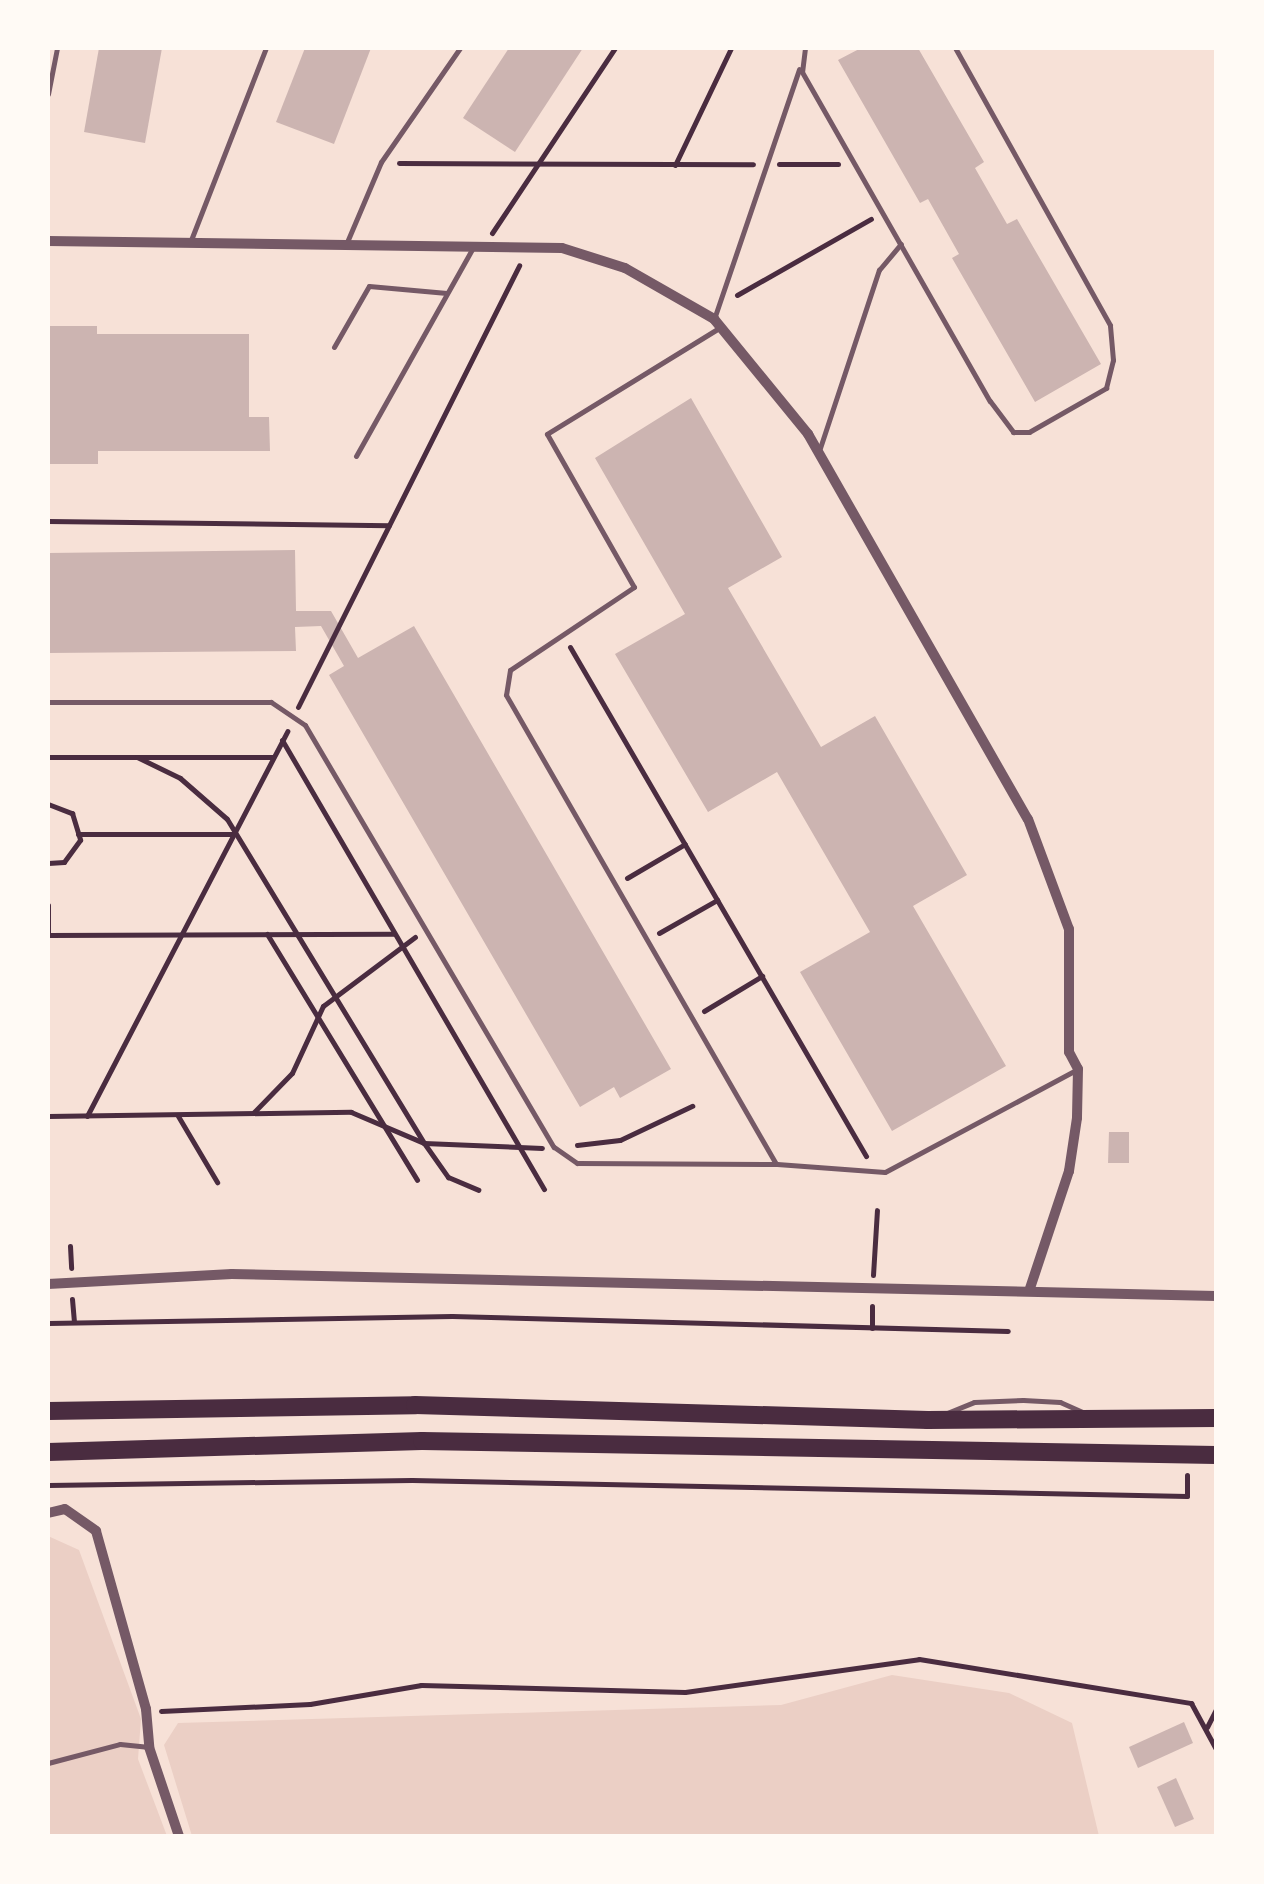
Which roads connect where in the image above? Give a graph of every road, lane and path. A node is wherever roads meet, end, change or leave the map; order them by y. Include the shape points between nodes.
1 (56, 48) edge
2 (266, 48) edge
3 (460, 48) edge
4 (615, 48) edge
5 (731, 48) edge
6 (805, 48) edge
7 (955, 48) edge
8 (802, 61) junction
9 (48, 94) edge
10 (381, 162) junction
11 (767, 164) junction
12 (855, 164) junction
13 (537, 165) junction
14 (674, 165) junction
15 (882, 212) junction
16 (191, 240) junction
17 (48, 241) edge
18 (347, 242) junction
19 (480, 243) junction
20 (901, 244) junction
21 (529, 245) junction
22 (447, 293) junction
23 (719, 305) junction
24 (718, 323) junction
25 (334, 347) dead end
26 (818, 453) junction
27 (356, 456) dead end
28 (48, 521) edge
29 (390, 525) junction
30 (555, 656) dead end
31 (48, 702) edge
32 (293, 717) junction
33 (282, 740) junction
34 (48, 757) edge
35 (273, 757) junction
36 (137, 758) junction
37 (48, 804) edge
38 (78, 834) junction
39 (236, 834) junction
40 (685, 844) junction
41 (616, 862) dead end
42 (48, 863) edge
43 (626, 878) junction
44 (634, 892) dead end
45 (717, 900) junction
46 (48, 905) edge
47 (650, 920) dead end
48 (426, 930) junction
49 (267, 934) junction
50 (297, 934) junction
51 (395, 934) junction
52 (658, 934) junction
53 (48, 935) edge
54 (183, 935) junction
55 (402, 947) junction
56 (667, 949) dead end
57 (762, 976) junction
58 (694, 996) dead end
59 (335, 998) junction
60 (704, 1012) junction
61 (317, 1022) junction
62 (714, 1028) dead end
63 (1078, 1068) junction
64 (692, 1106) dead end
65 (254, 1112) junction
66 (48, 1116) edge
67 (87, 1116) junction
68 (178, 1116) junction
69 (382, 1123) junction
70 (424, 1143) junction
71 (554, 1147) junction
72 (522, 1150) junction
73 (776, 1164) junction
74 (876, 1172) junction
75 (417, 1180) dead end
76 (218, 1182) dead end
77 (544, 1189) dead end
78 (478, 1190) dead end
79 (48, 1284) edge
80 (1030, 1288) junction
81 (1216, 1296) edge
82 (48, 1322) edge
83 (1008, 1331) dead end
84 (48, 1411) edge
85 (1216, 1418) edge
86 (48, 1452) edge
87 (1216, 1454) edge
88 (1187, 1464) junction
89 (1216, 1464) edge
90 (48, 1485) edge
91 (48, 1513) edge
92 (1216, 1621) edge
93 (1216, 1698) edge
94 (146, 1708) junction
95 (1216, 1709) edge
96 (1207, 1728) junction
97 (149, 1748) junction
98 (1216, 1749) edge
99 (48, 1763) edge
100 (179, 1836) edge

1 - 9 lane
2 - 16 lane
3 - 10 lane
4 - 13 path
5 - 14 path
6 - 8 lane
7 - 20 lane via 1110,325 1106,388 1044,426 1013,432
8 - 11 lane
8 - 12 lane
10 - 13 path
10 - 18 lane
11 - 12 path
11 - 14 path
11 - 23 lane
12 - 15 lane
13 - 14 path
13 - 19 path
15 - 20 lane
15 - 23 path
16 - 17 street
16 - 18 street
18 - 19 street
19 - 21 street
19 - 22 lane
20 - 26 lane via 879,270
21 - 24 street via 625,268
21 - 29 path
22 - 25 lane via 370,286
22 - 27 lane
23 - 24 lane
24 - 26 street
24 - 73 lane via 547,434 634,587 510,670 506,694
26 - 63 street via 1028,819 1068,929 1069,1052
28 - 29 path
29 - 32 path
30 - 40 path via 570,647
31 - 32 lane via 271,702
32 - 33 path
32 - 48 lane via 305,725
33 - 35 path
33 - 51 path
34 - 36 path
35 - 36 path
35 - 39 path
36 - 39 path via 203,794
37 - 38 path via 72,813
38 - 39 path
38 - 42 path via 64,862
39 - 50 path
39 - 54 path
40 - 43 path
40 - 45 path
41 - 43 path
43 - 44 path
45 - 52 path
45 - 57 path
46 - 53 path
47 - 52 path
48 - 55 path
48 - 71 lane
49 - 50 path
49 - 54 path
49 - 61 path
50 - 51 path
50 - 59 path
51 - 55 path
52 - 56 path
53 - 54 path
54 - 67 path
55 - 59 path
55 - 72 path
57 - 60 path
57 - 74 path
58 - 60 path
59 - 61 path
59 - 70 path
60 - 62 path
61 - 65 path via 292,1073
61 - 69 path
63 - 74 lane
63 - 80 street via 1069,1171
64 - 71 path via 620,1140
65 - 68 path
65 - 69 path via 351,1112
66 - 67 path
67 - 68 path
68 - 76 path
69 - 70 path
69 - 75 path
70 - 72 path
70 - 78 path via 448,1177
71 - 72 path
71 - 73 lane via 578,1163
72 - 77 path
73 - 74 lane
79 - 80 street via 232,1274
80 - 81 street
82 - 83 path via 452,1316
84 - 85 highway via 415,1405 928,1420
86 - 88 highway via 422,1442
87 - 88 highway
88 - 89 lane
88 - 90 path via 1187,1496 412,1480
91 - 94 street via 66,1509 96,1531
92 - 93 path
94 - 96 path via 173,1713 310,1704 421,1685 685,1692 919,1659 1015,1679 1162,1694 1190,1703
94 - 97 street
95 - 96 path
96 - 98 path
97 - 99 lane via 120,1744
97 - 100 street

